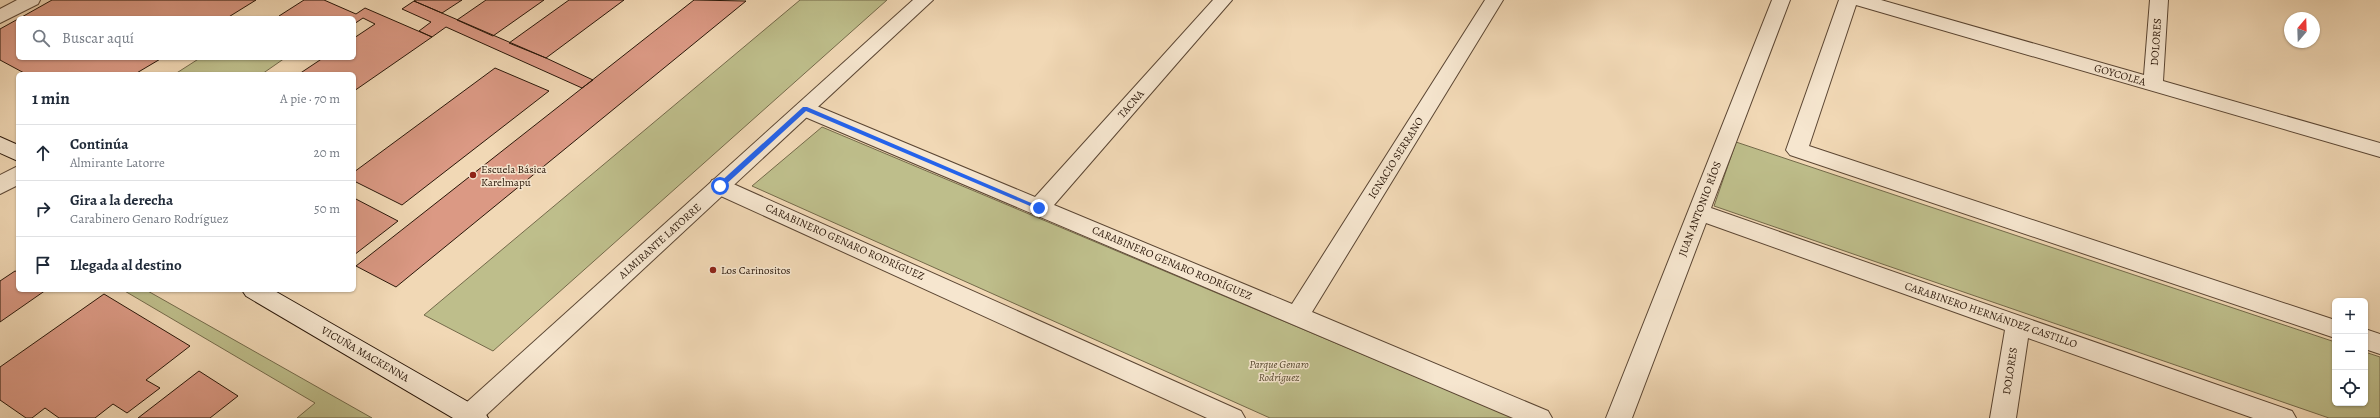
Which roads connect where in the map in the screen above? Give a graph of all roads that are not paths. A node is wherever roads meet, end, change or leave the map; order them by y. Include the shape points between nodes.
1 (31, 0) edge
2 (924, 0) edge
3 (1223, 0) edge
4 (1494, 0) edge
5 (1781, 0) edge
6 (1848, 0) edge
7 (1860, 0) edge
8 (2159, 0) edge
9 (0, 17) edge
10 (2153, 84) junction
11 (805, 109) junction
12 (0, 144) edge
13 (2380, 150) edge
14 (16, 153) edge
15 (16, 175) edge
16 (0, 186) edge
17 (720, 186) junction
18 (1039, 208) junction
19 (1699, 212) junction
20 (257, 292) edge
21 (1297, 316) junction
22 (2018, 324) junction
23 (2332, 328) edge
24 (2368, 340) edge
25 (2380, 344) edge
26 (470, 417) edge
27 (1232, 418) edge
28 (1539, 418) edge
29 (1618, 418) edge
30 (2003, 418) edge
31 (2283, 418) edge

1 - 9 street
2 - 11 street, ALMIRANTE LATORRE
3 - 18 street, TACNA
4 - 21 street, IGNACIO SERRANO
5 - 19 street, JUAN ANTONIO RÍOS
6 - 23 street via 1797,150
7 - 10 street, GOYCOLEA
8 - 10 street, DOLORES
10 - 13 street, GOYCOLEA
11 - 17 street, ALMIRANTE LATORRE
11 - 18 street, CARABINERO GENARO RODRÍGUEZ
12 - 14 street
15 - 16 street
17 - 26 street, ALMIRANTE LATORRE
17 - 27 street, CARABINERO GENARO RODRÍGUEZ
18 - 21 street, CARABINERO GENARO RODRÍGUEZ
19 - 22 street, CARABINERO HERNÁNDEZ CASTILLO
19 - 29 street, JUAN ANTONIO RÍOS
20 - 26 street, VICUÑA MACKENNA
21 - 28 street, CARABINERO GENARO RODRÍGUEZ
22 - 30 street, DOLORES
22 - 31 street, CARABINERO HERNÁNDEZ CASTILLO
24 - 25 street

